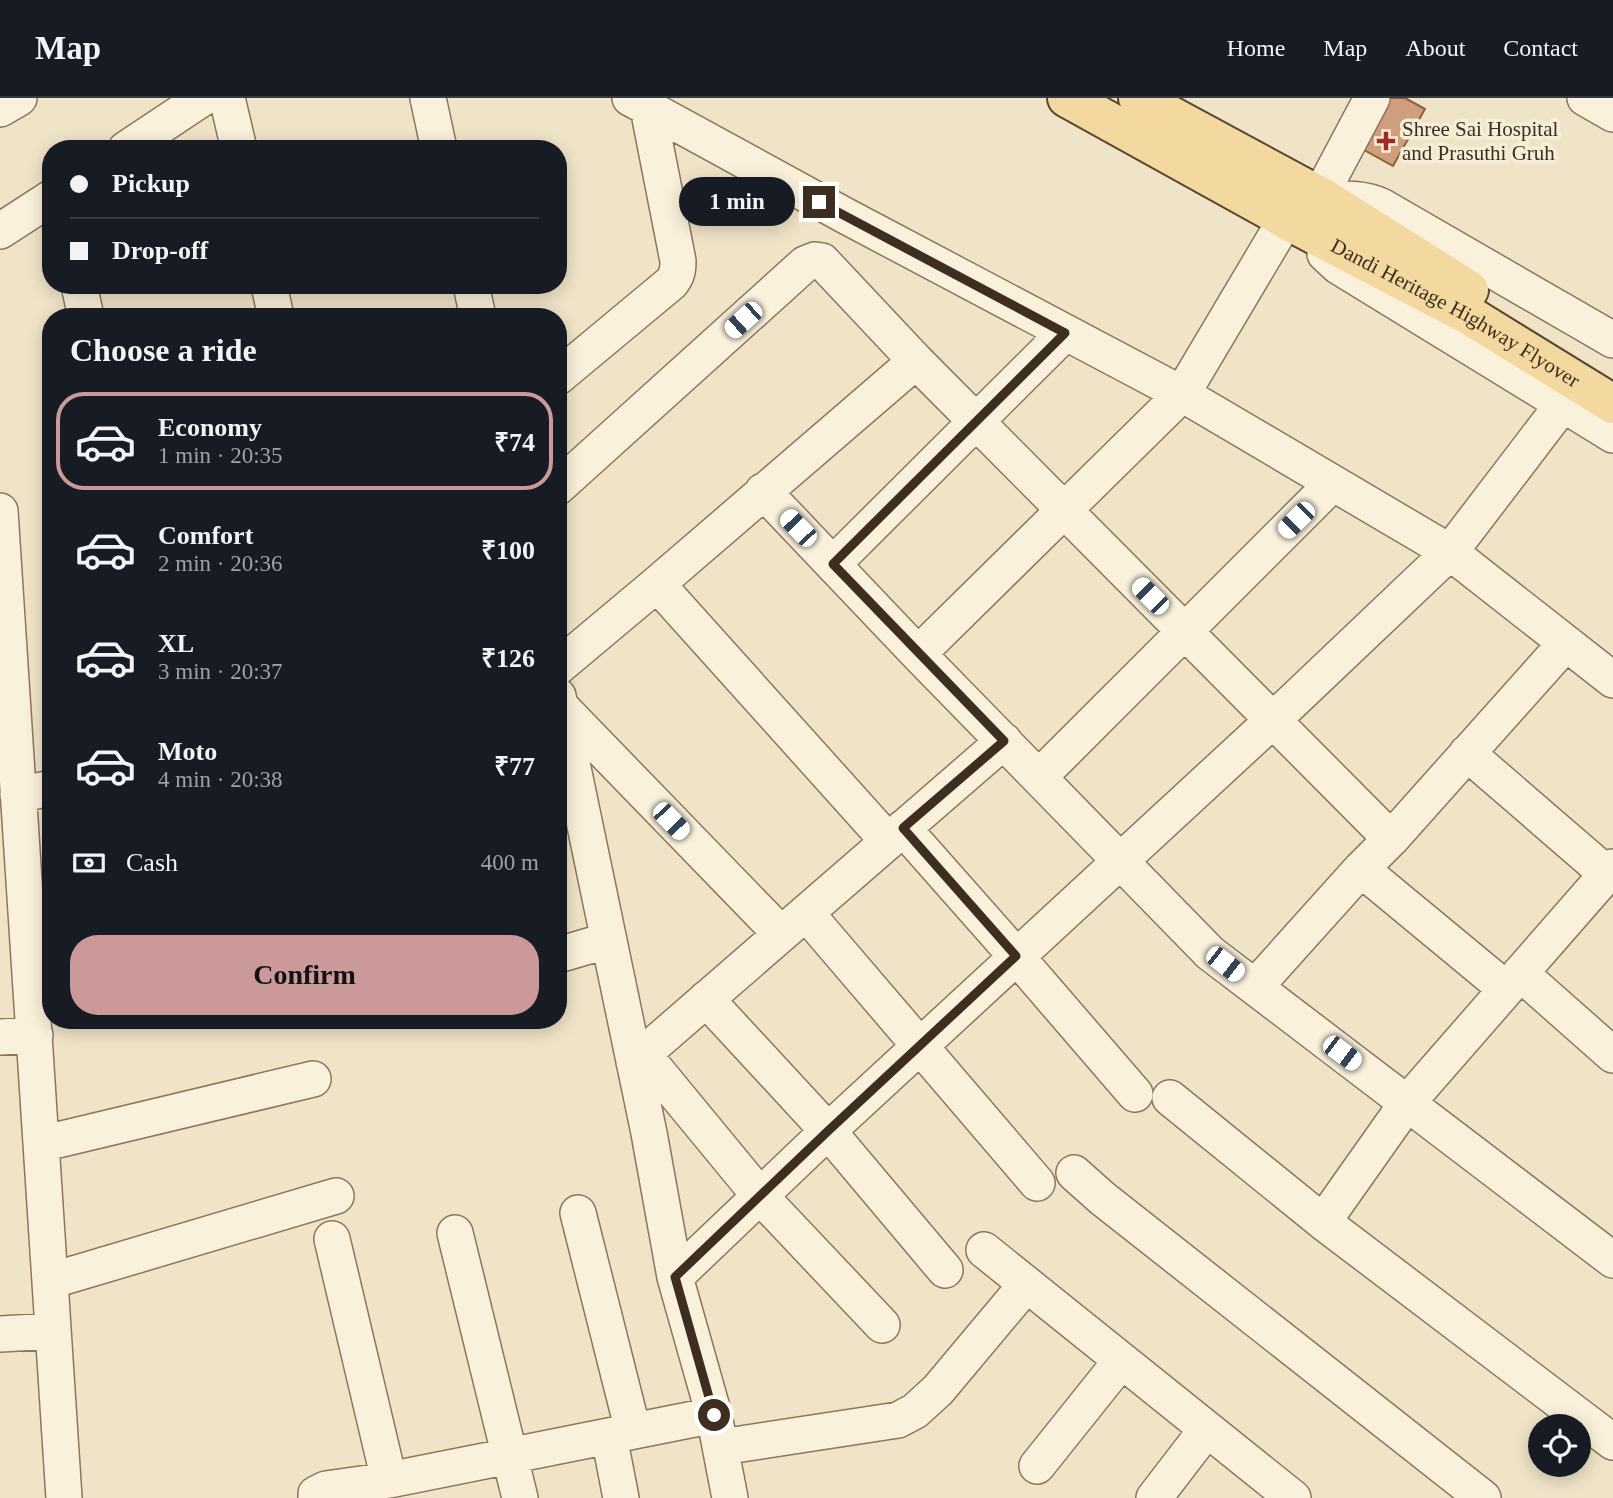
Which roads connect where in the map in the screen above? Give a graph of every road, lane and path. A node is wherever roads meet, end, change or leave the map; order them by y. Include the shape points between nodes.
1 (19, 98) edge
2 (203, 98) edge
3 (228, 98) edge
4 (428, 98) edge
5 (1067, 98) edge
6 (1138, 98) edge
7 (1373, 98) edge
8 (1585, 98) edge
9 (639, 103) edge
10 (0, 109) edge
11 (1613, 114) edge
12 (140, 140) edge
13 (237, 140) edge
14 (437, 140) edge
15 (42, 204) edge
16 (1307, 210) junction
17 (0, 231) edge
18 (1472, 305) junction
19 (1065, 333) junction
20 (1613, 340) edge
21 (916, 361) junction
22 (567, 370) edge
23 (1613, 376) edge
24 (1182, 394) junction
25 (1563, 404) junction
26 (1613, 404) edge
27 (975, 421) junction
28 (1613, 435) edge
29 (567, 479) edge
30 (1333, 483) junction
31 (763, 491) junction
32 (1065, 510) junction
33 (0, 511) edge
34 (1450, 552) junction
35 (833, 564) junction
36 (657, 584) junction
37 (1185, 631) junction
38 (1565, 644) junction
39 (918, 654) junction
40 (567, 659) edge
41 (1613, 680) edge
42 (567, 709) edge
43 (1273, 720) junction
44 (1004, 741) junction
45 (1467, 753) junction
46 (21, 777) edge
47 (1039, 777) junction
48 (567, 778) edge
49 (571, 816) edge
50 (896, 835) junction
51 (1391, 839) junction
52 (1121, 860) junction
53 (1361, 869) junction
54 (1610, 870) edge
55 (793, 923) junction
56 (39, 928) edge
57 (609, 940) junction
58 (567, 952) edge
59 (1016, 956) junction
60 (1513, 981) junction
61 (1255, 987) junction
62 (706, 999) junction
63 (39, 1018) edge
64 (0, 1037) edge
65 (920, 1046) junction
66 (1613, 1055) edge
67 (639, 1058) junction
68 (313, 1079) dead end
69 (1135, 1094) dead end
70 (1170, 1098) dead end
71 (1407, 1103) junction
72 (828, 1131) junction
73 (41, 1144) junction
74 (1074, 1173) dead end
75 (1037, 1183) dead end
76 (336, 1196) dead end
77 (760, 1196) junction
78 (578, 1213) dead end
79 (1323, 1222) junction
80 (455, 1233) dead end
81 (332, 1239) dead end
82 (984, 1250) dead end
83 (1610, 1252) edge
84 (945, 1270) dead end
85 (675, 1277) junction
86 (50, 1280) junction
87 (1026, 1285) junction
88 (882, 1325) dead end
89 (53, 1331) junction
90 (0, 1334) edge
91 (1121, 1361) junction
92 (1207, 1429) junction
93 (717, 1431) junction
94 (621, 1433) junction
95 (1613, 1442) edge
96 (510, 1455) junction
97 (1037, 1466) dead end
98 (413, 1483) edge
99 (64, 1498) edge
100 (316, 1498) edge
101 (520, 1498) edge
102 (621, 1498) edge
103 (730, 1498) edge
104 (1154, 1498) edge
105 (1293, 1498) edge
106 (1483, 1498) edge

1 - 10 street
2 - 12 street
3 - 13 street
4 - 14 street
5 - 16 main road
6 - 16 main road
7 - 16 street
8 - 11 street
9 - 19 street
9 - 22 street via 678,270 671,284
15 - 17 street
16 - 18 main road, Dandi Heritage Highway Flyover
16 - 20 street via 1357,199 1381,206
16 - 24 street
16 - 25 street via 1338,267
18 - 23 main road, Dandi Heritage Highway Flyover
18 - 26 main road, Dandi Heritage Highway Flyover
19 - 24 street
19 - 27 street
21 - 27 street
21 - 29 street via 822,261 810,261
21 - 31 street
24 - 30 street
24 - 32 street
25 - 28 street
25 - 34 street
27 - 32 street
27 - 35 street
30 - 34 street
30 - 37 street
31 - 35 street
31 - 36 street
32 - 37 street
32 - 39 street
33 - 46 street
34 - 38 street
34 - 43 street
35 - 39 street
36 - 40 street
36 - 50 street
37 - 43 street
37 - 47 street
38 - 41 street
38 - 45 street
39 - 44 street
42 - 55 street
43 - 51 street
43 - 52 street
44 - 47 street
44 - 50 street
45 - 51 street
45 - 54 street
46 - 56 street
47 - 52 street
48 - 49 street
49 - 57 street
50 - 55 street
50 - 59 street
51 - 53 street
52 - 59 street
52 - 61 street via 1210,953
53 - 60 street
53 - 61 street
54 - 60 street
55 - 62 street
55 - 65 street
56 - 63 street
57 - 58 street
57 - 67 street
59 - 65 street
59 - 69 street
60 - 66 street
60 - 71 street
61 - 71 street
62 - 67 street
62 - 72 street
63 - 64 street
63 - 73 street
65 - 72 street
65 - 75 street
67 - 77 street
67 - 85 street
68 - 73 street
70 - 79 street
71 - 79 street
71 - 83 street
72 - 77 street
72 - 84 street
73 - 86 street
74 - 106 street
76 - 86 street
77 - 85 street
77 - 88 street
78 - 94 street
79 - 95 street
80 - 96 street
81 - 98 street
82 - 87 street
85 - 93 street
86 - 89 street
87 - 91 street
87 - 93 street via 938,1391 898,1420
89 - 90 street
89 - 99 street
91 - 92 street
91 - 97 street
92 - 104 street
92 - 105 street
93 - 94 street
93 - 103 street
94 - 96 street
94 - 102 street
96 - 98 street
96 - 101 street
98 - 100 street via 326,1489

